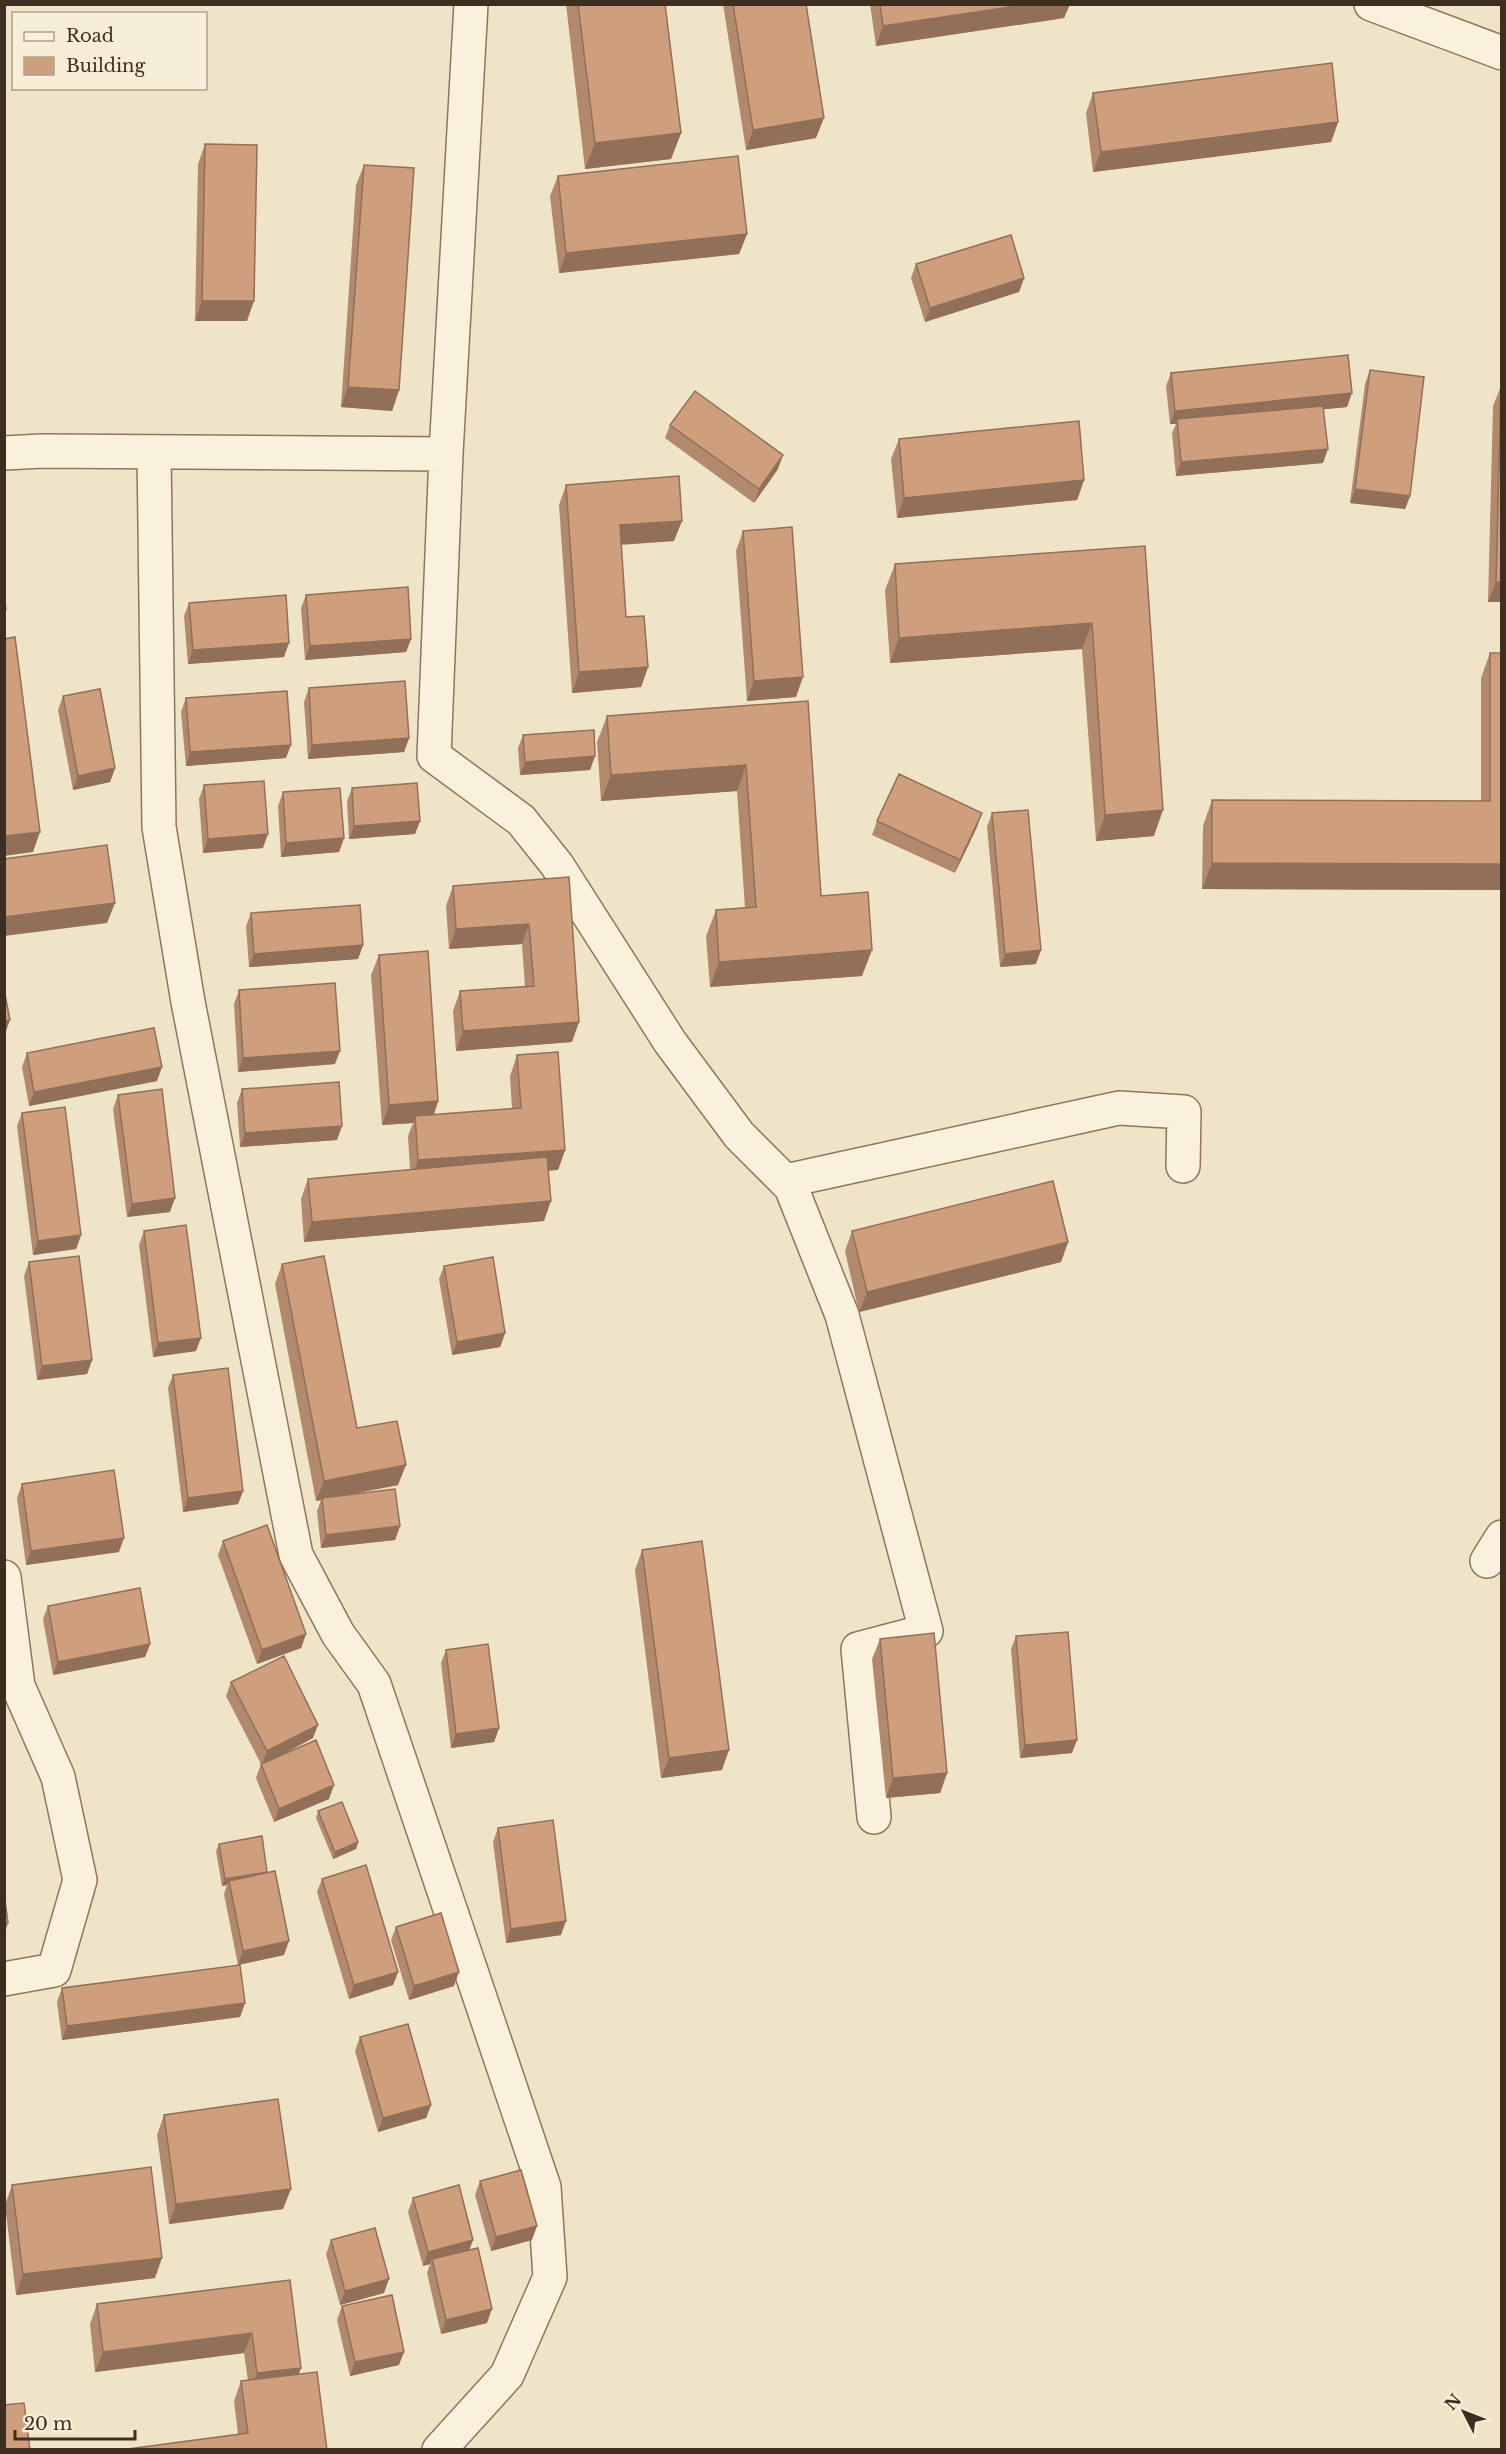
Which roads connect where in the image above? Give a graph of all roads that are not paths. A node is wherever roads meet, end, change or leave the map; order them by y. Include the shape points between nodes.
1 (471, 4) edge
2 (1371, 4) edge
3 (1502, 53) edge
4 (154, 452) junction
5 (4, 453) edge
6 (446, 454) junction
7 (1183, 1166) dead end
8 (785, 1181) junction
9 (4, 1577) edge
10 (874, 1817) dead end
11 (4, 1979) edge
12 (439, 2450) edge

1 - 6 street
2 - 3 street
4 - 5 street
4 - 6 street
4 - 12 street via 159,826 188,1002 296,1555 338,1634 374,1684 544,2187 550,2277 507,2375
6 - 8 street via 434,756 521,820 557,866 677,1052 739,1136
7 - 8 street via 1184,1112 1119,1108
8 - 10 street via 842,1315 926,1631 858,1649
9 - 11 street via 18,1686 58,1777 80,1880 54,1970

